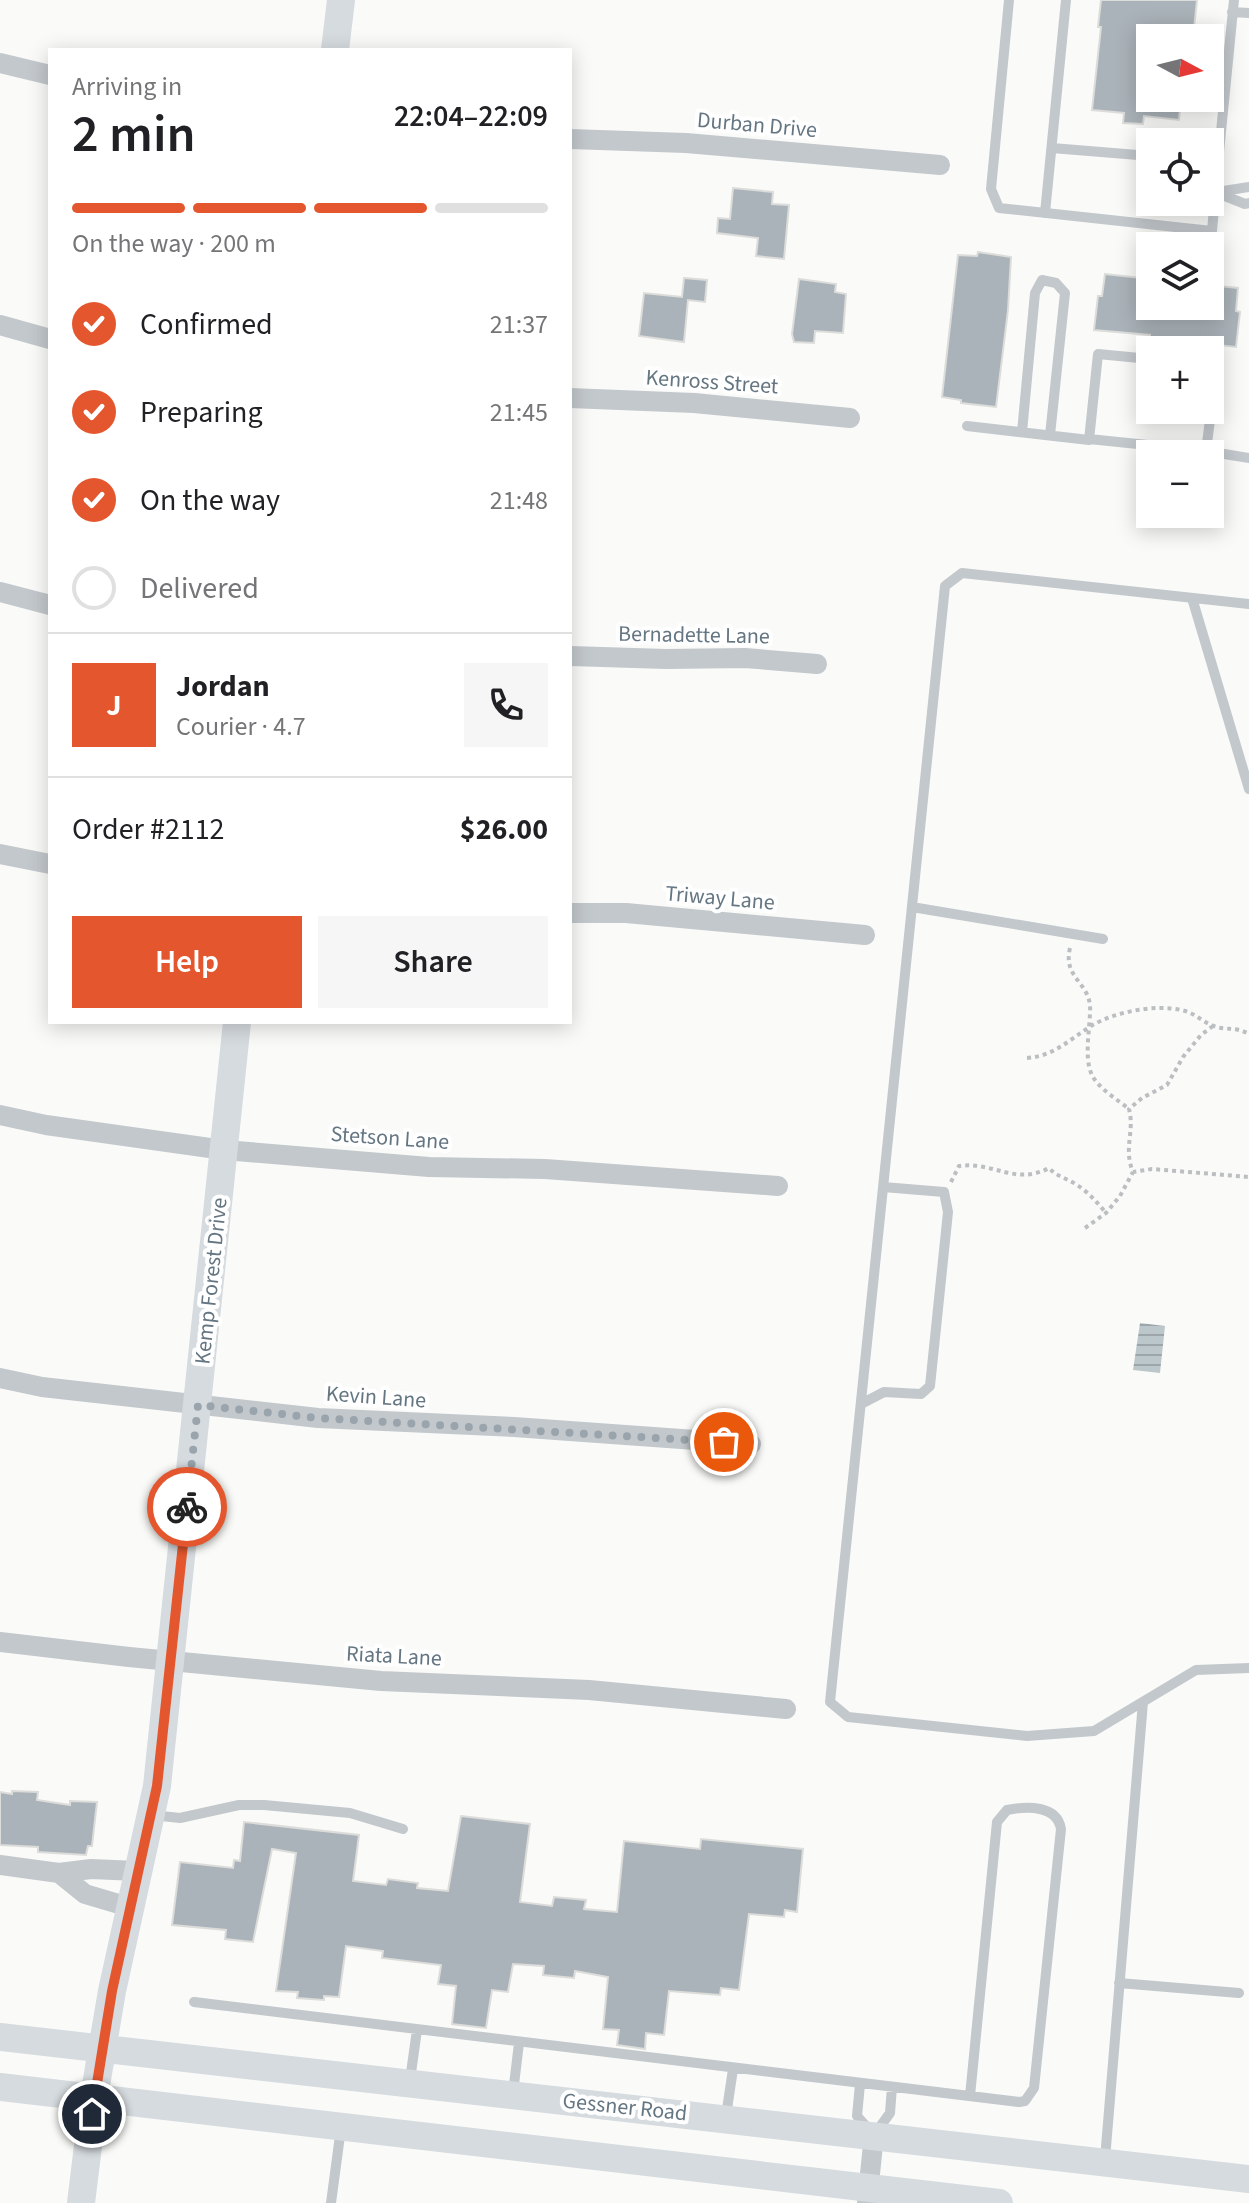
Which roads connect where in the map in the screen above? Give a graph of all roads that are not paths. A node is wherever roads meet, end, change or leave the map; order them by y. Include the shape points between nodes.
1 (341, 0) edge
2 (1009, 0) edge
3 (1066, 0) edge
4 (1233, 6) edge
5 (1249, 13) edge
6 (335, 48) edge
7 (0, 63) edge
8 (48, 75) edge
9 (1218, 128) edge
10 (572, 139) edge
11 (1052, 148) junction
12 (1136, 155) edge
13 (940, 165) dead end
14 (1249, 187) edge
15 (1224, 191) edge
16 (1224, 196) edge
17 (1249, 203) edge
18 (1045, 213) junction
19 (1213, 216) edge
20 (0, 325) edge
21 (48, 338) edge
22 (1136, 358) edge
23 (572, 398) edge
24 (850, 418) dead end
25 (967, 426) dead end
26 (1022, 432) junction
27 (1050, 435) junction
28 (1089, 439) junction
29 (1136, 444) edge
30 (1224, 454) edge
31 (1249, 458) edge
32 (0, 592) edge
33 (1192, 598) junction
34 (48, 604) edge
35 (1249, 604) edge
36 (572, 656) edge
37 (817, 664) dead end
38 (1249, 789) edge
39 (0, 854) edge
40 (48, 864) edge
41 (912, 907) junction
42 (572, 913) edge
43 (865, 935) dead end
44 (1103, 939) dead end
45 (237, 1024) edge
46 (0, 1115) edge
47 (224, 1150) junction
48 (778, 1186) dead end
49 (883, 1187) junction
50 (0, 1378) edge
51 (861, 1404) junction
52 (198, 1405) junction
53 (751, 1444) dead end
54 (0, 1642) edge
55 (170, 1661) junction
56 (1249, 1668) edge
57 (1143, 1702) junction
58 (786, 1709) dead end
59 (150, 1815) junction
60 (403, 1829) dead end
61 (0, 1865) edge
62 (137, 1871) junction
63 (59, 1873) junction
64 (129, 1907) junction
65 (1119, 1983) junction
66 (1239, 1993) dead end
67 (194, 2002) dead end
68 (417, 2030) junction
69 (0, 2037) edge
70 (519, 2043) junction
71 (102, 2049) junction
72 (733, 2069) junction
73 (410, 2083) junction
74 (860, 2084) junction
75 (0, 2087) edge
76 (892, 2087) junction
77 (512, 2095) junction
78 (970, 2096) junction
79 (94, 2097) junction
80 (726, 2118) junction
81 (341, 2126) junction
82 (874, 2135) junction
83 (1105, 2161) junction
84 (1249, 2179) edge
85 (868, 2195) edge
86 (81, 2203) edge
87 (331, 2203) edge
88 (999, 2203) edge

1 - 6 main road
2 - 18 lane via 991,189 999,208
3 - 11 lane
4 - 5 lane
4 - 9 lane
7 - 8 street
10 - 13 street, Durban Drive via 686,143
11 - 12 lane
11 - 18 lane
14 - 15 lane
16 - 17 lane
18 - 19 lane via 1212,231
20 - 21 street
22 - 28 lane via 1098,354
23 - 24 street, Kenross Street
25 - 26 lane
26 - 27 lane
26 - 27 lane via 1035,293 1042,280 1056,283 1065,293
27 - 28 lane
28 - 29 lane
30 - 31 lane
32 - 34 street
33 - 35 lane
33 - 38 lane
33 - 41 lane via 962,573 945,586
36 - 37 street, Bernadette Lane
39 - 40 street
41 - 44 lane
41 - 49 lane
42 - 43 street, Triway Lane via 626,913
45 - 47 main road, Kemp Forest Drive
46 - 47 street, Stetson Lane
47 - 48 street, Stetson Lane
47 - 52 main road, Kemp Forest Drive
49 - 51 lane
49 - 51 lane via 944,1192 948,1212 930,1386 921,1394 884,1392
50 - 52 street, Kevin Lane
51 - 57 lane via 830,1702 848,1717 1027,1736 1094,1731
52 - 53 street, Kevin Lane via 318,1418
52 - 55 main road, Kemp Forest Drive
54 - 55 street, Riata Lane
55 - 58 street, Riata Lane
55 - 59 main road, Kemp Forest Drive
56 - 57 lane via 1196,1670
57 - 65 lane
59 - 60 lane via 180,1818 264,1805 350,1813
59 - 62 main road, Kemp Forest Drive
61 - 63 street
62 - 63 street
62 - 64 main road, Kemp Forest Drive
63 - 64 street via 85,1894
64 - 71 main road, Kemp Forest Drive
65 - 66 lane
65 - 83 lane
67 - 68 lane
68 - 70 lane
68 - 73 lane
69 - 71 main road, Gessner Road
70 - 72 lane
70 - 77 lane
71 - 73 main road, Gessner Road
71 - 79 main road, Kemp Forest Drive
72 - 74 lane
72 - 80 lane
73 - 77 main road, Gessner Road
74 - 76 lane
74 - 82 lane via 857,2116
75 - 79 main road
76 - 78 lane
76 - 82 lane via 890,2113
77 - 80 main road, Gessner Road
78 - 78 lane via 1019,2102 1034,2088 1061,1829 1059,1820 1041,1809 1007,1810 997,1822
79 - 81 main road
79 - 86 main road, Kemp Forest Drive
80 - 82 main road, Gessner Road
81 - 85 main road
81 - 87 lane
82 - 83 main road, Gessner Road
82 - 85 street
83 - 84 main road, Gessner Road
85 - 88 main road

